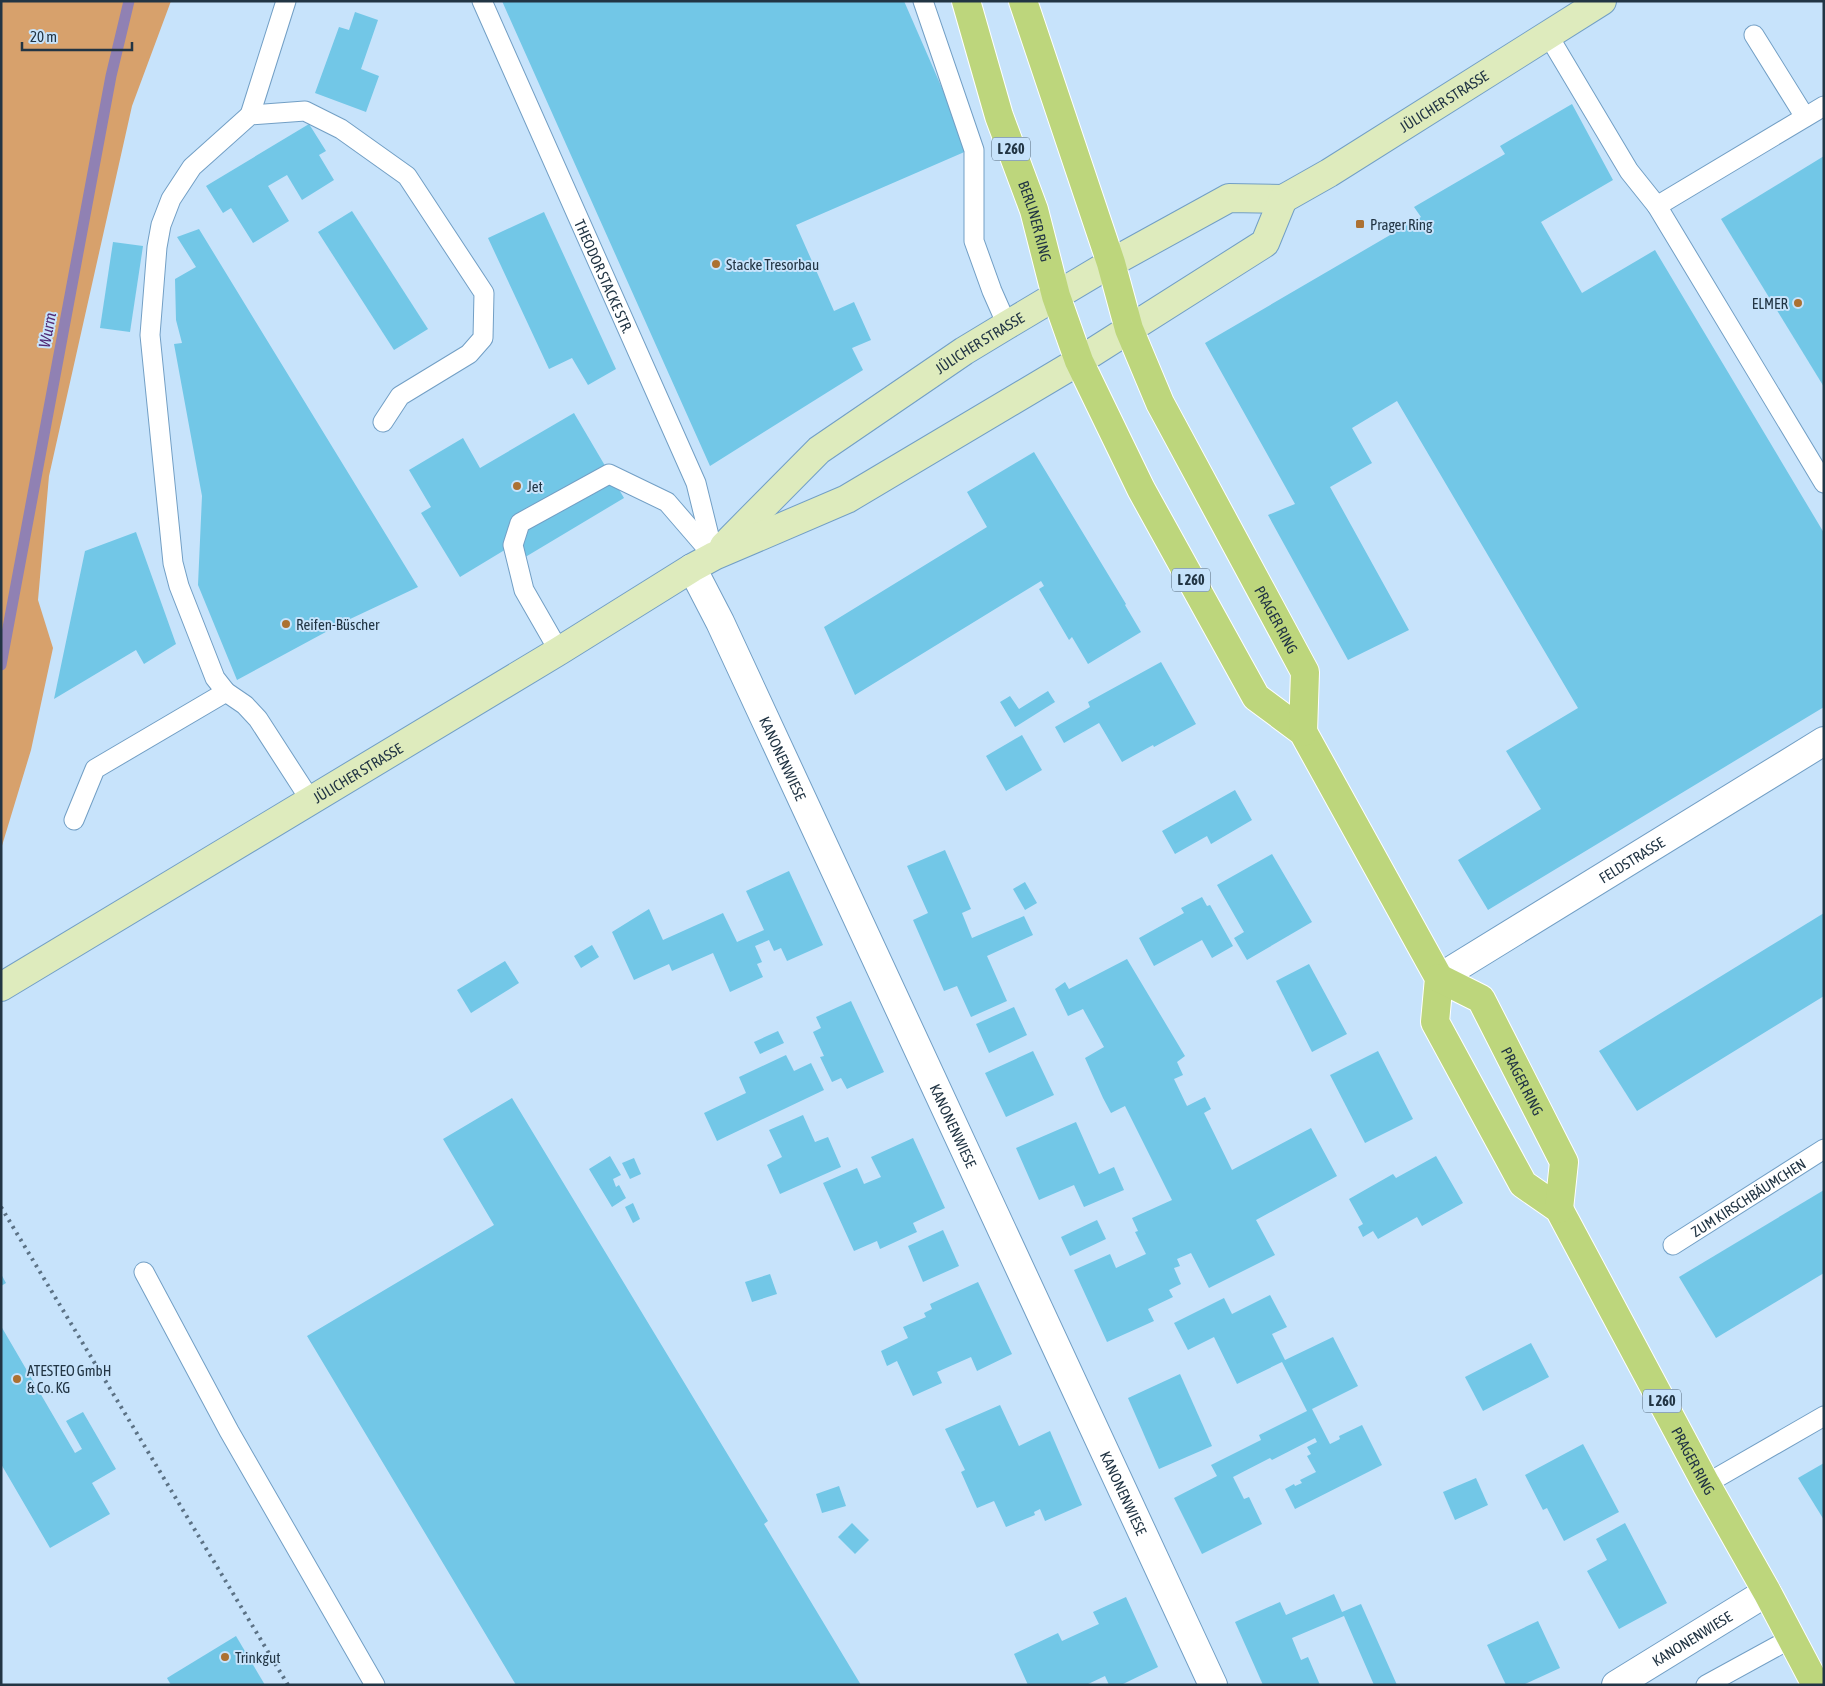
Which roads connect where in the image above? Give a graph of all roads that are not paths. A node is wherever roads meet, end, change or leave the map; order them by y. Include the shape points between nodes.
1 (286, 1) edge
2 (482, 1) edge
3 (923, 1) edge
4 (966, 1) edge
5 (1023, 1) edge
6 (1602, 1) edge
7 (1548, 35) junction
8 (1754, 35) dead end
9 (1824, 106) edge
10 (250, 114) junction
11 (1805, 116) junction
12 (1283, 199) junction
13 (1657, 206) junction
14 (1111, 263) junction
15 (1056, 296) junction
16 (1007, 325) junction
17 (1068, 328) joint
18 (1129, 329) junction
19 (1079, 361) junction
20 (383, 422) dead end
21 (1824, 483) edge
22 (703, 562) junction
23 (559, 651) junction
24 (226, 692) junction
25 (1304, 732) junction
26 (1824, 741) edge
27 (311, 801) junction
28 (74, 820) dead end
29 (1439, 978) junction
30 (1, 987) edge
31 (1824, 1149) edge
32 (1559, 1209) junction
33 (1673, 1245) dead end
34 (144, 1272) dead end
35 (1824, 1416) edge
36 (1706, 1484) junction
37 (1767, 1592) junction
38 (1790, 1639) junction
39 (375, 1685) edge
40 (1213, 1685) edge
41 (1616, 1685) edge
42 (1706, 1685) edge
43 (1816, 1685) edge

1 - 10 lane
2 - 22 lane, THEODOR STACKE STR. via 696,483
3 - 16 lane via 974,150 974,241
4 - 15 main road, BERLINER RING / L 260 via 999,116 1034,210
5 - 14 main road, L 260
6 - 7 main road, JÜLICHER STRASSE
7 - 12 main road, JÜLICHER STRASSE
7 - 13 lane via 1629,171
8 - 11 lane
9 - 11 lane
10 - 20 lane via 305,111 341,129 407,176 484,293 483,338 469,354 400,396
10 - 24 lane via 192,167 171,199 157,247 150,335 173,563 215,678
11 - 13 lane
12 - 14 main road, JÜLICHER STRASSE via 1229,198
12 - 18 main road, JÜLICHER STRASSE via 1266,243
13 - 21 lane
14 - 15 main road, JÜLICHER STRASSE
14 - 18 main road, PRAGER RING / L 260
15 - 16 main road, JÜLICHER STRASSE
15 - 17 main road, BERLINER RING / L 260
16 - 22 main road, JÜLICHER STRASSE via 819,450
17 - 19 main road, PRAGER RING / L 260
18 - 19 main road, JÜLICHER STRASSE
18 - 25 main road, PRAGER RING / L 260 via 1160,403 1305,672
19 - 22 main road, JÜLICHER STRASSE via 847,499
19 - 25 main road, PRAGER RING / L 260 via 1141,489 1256,697
22 - 23 main road, JÜLICHER STRASSE
22 - 23 lane via 667,502 610,474 520,523 513,545 524,590
22 - 40 street, KANONENWIESE via 720,622
23 - 27 main road, JÜLICHER STRASSE
24 - 27 lane via 246,705 258,719
24 - 28 lane via 95,769
25 - 29 main road, PRAGER RING / L 260
26 - 29 street, FELDSTRASSE
27 - 30 main road, JÜLICHER STRASSE
29 - 32 main road, PRAGER RING / L 260 via 1435,1022 1523,1184
29 - 32 main road, PRAGER RING via 1481,998 1564,1162
31 - 33 lane, ZUM KIRSCHBÄUMCHEN
32 - 36 main road, PRAGER RING / L 260
34 - 39 lane via 229,1431
35 - 36 lane
36 - 37 main road, PRAGER RING / L 260
37 - 38 main road, PRAGER RING / L 260
37 - 41 street, KANONENWIESE
38 - 42 lane
38 - 43 main road, PRAGER RING / L 260

